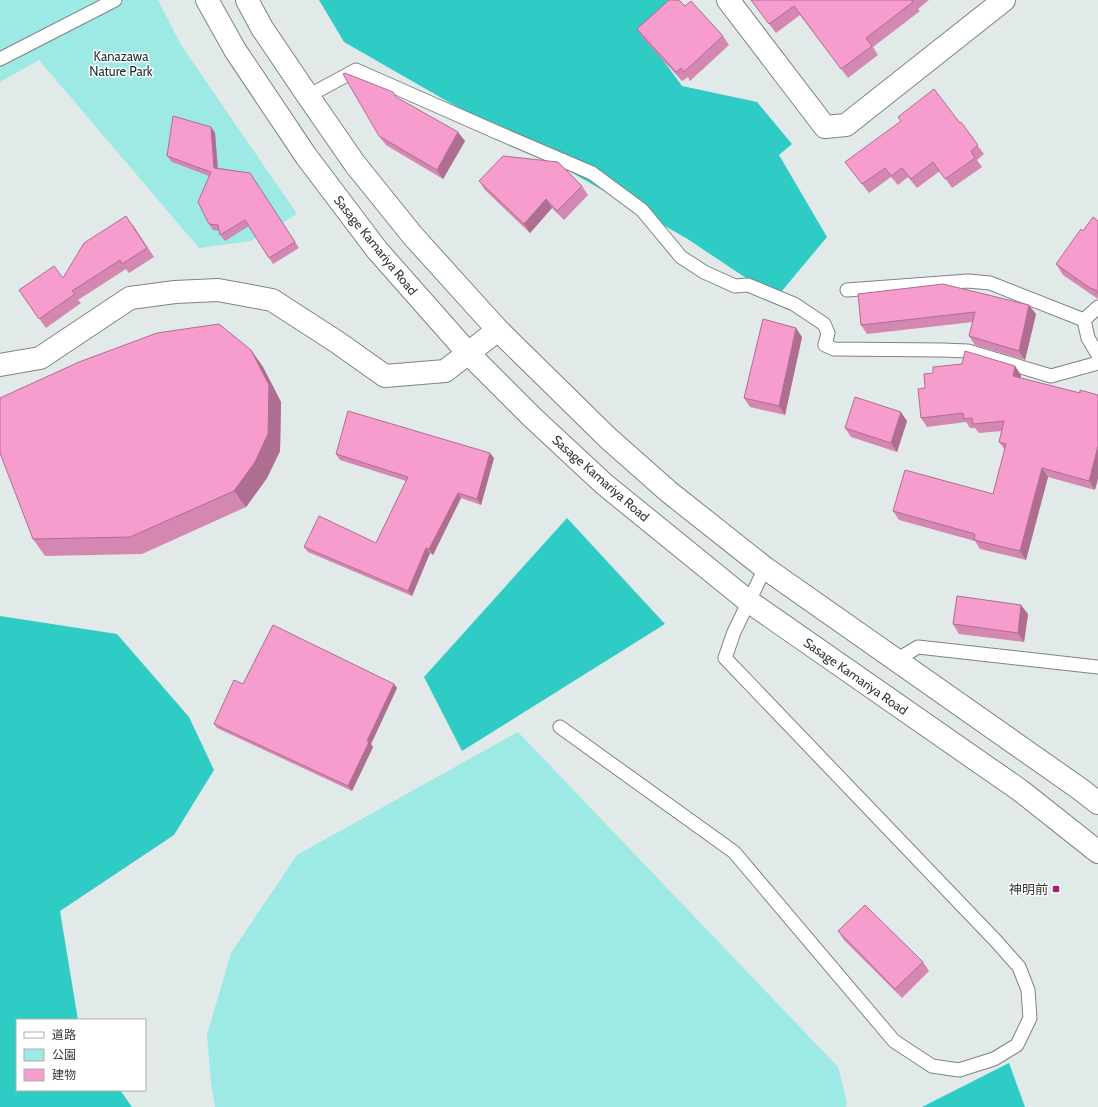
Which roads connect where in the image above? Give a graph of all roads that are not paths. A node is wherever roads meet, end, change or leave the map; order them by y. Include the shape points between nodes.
1 (115, 0) edge
2 (207, 0) edge
3 (247, 0) edge
4 (728, 0) edge
5 (1004, 0) edge
6 (0, 59) edge
7 (308, 96) junction
8 (848, 290) dead end
9 (1098, 307) edge
10 (1084, 320) junction
11 (498, 330) junction
12 (468, 353) junction
13 (1098, 355) edge
14 (1098, 363) edge
15 (0, 366) edge
16 (765, 568) junction
17 (748, 601) junction
18 (896, 660) junction
19 (1098, 667) edge
20 (560, 727) dead end
21 (1098, 803) edge
22 (1098, 852) edge

1 - 6 lane
2 - 12 street, Sasage Kamariya Road via 235,50 306,156 377,250
3 - 7 street via 262,28
4 - 5 street via 825,127 846,125
7 - 11 street via 355,164 413,236
7 - 14 lane via 356,70 592,173 642,210 682,257 704,272 734,286 748,285 794,304 824,324 828,333 826,345 834,349 968,351 1051,376
8 - 10 lane via 968,281 990,283
9 - 10 lane
10 - 13 lane via 1088,338
11 - 12 street
11 - 16 street via 668,492
12 - 15 street via 445,371 385,376 272,300 218,290 130,298 40,358
12 - 17 street, Sasage Kamariya Road via 604,484
16 - 17 lane
16 - 18 street
17 - 20 lane via 725,658 1019,967 1028,990 1030,1018 1017,1044 994,1059 959,1070 932,1066 894,1041 734,852
17 - 22 street, Sasage Kamariya Road via 1022,791
18 - 19 lane via 918,647
18 - 21 street

